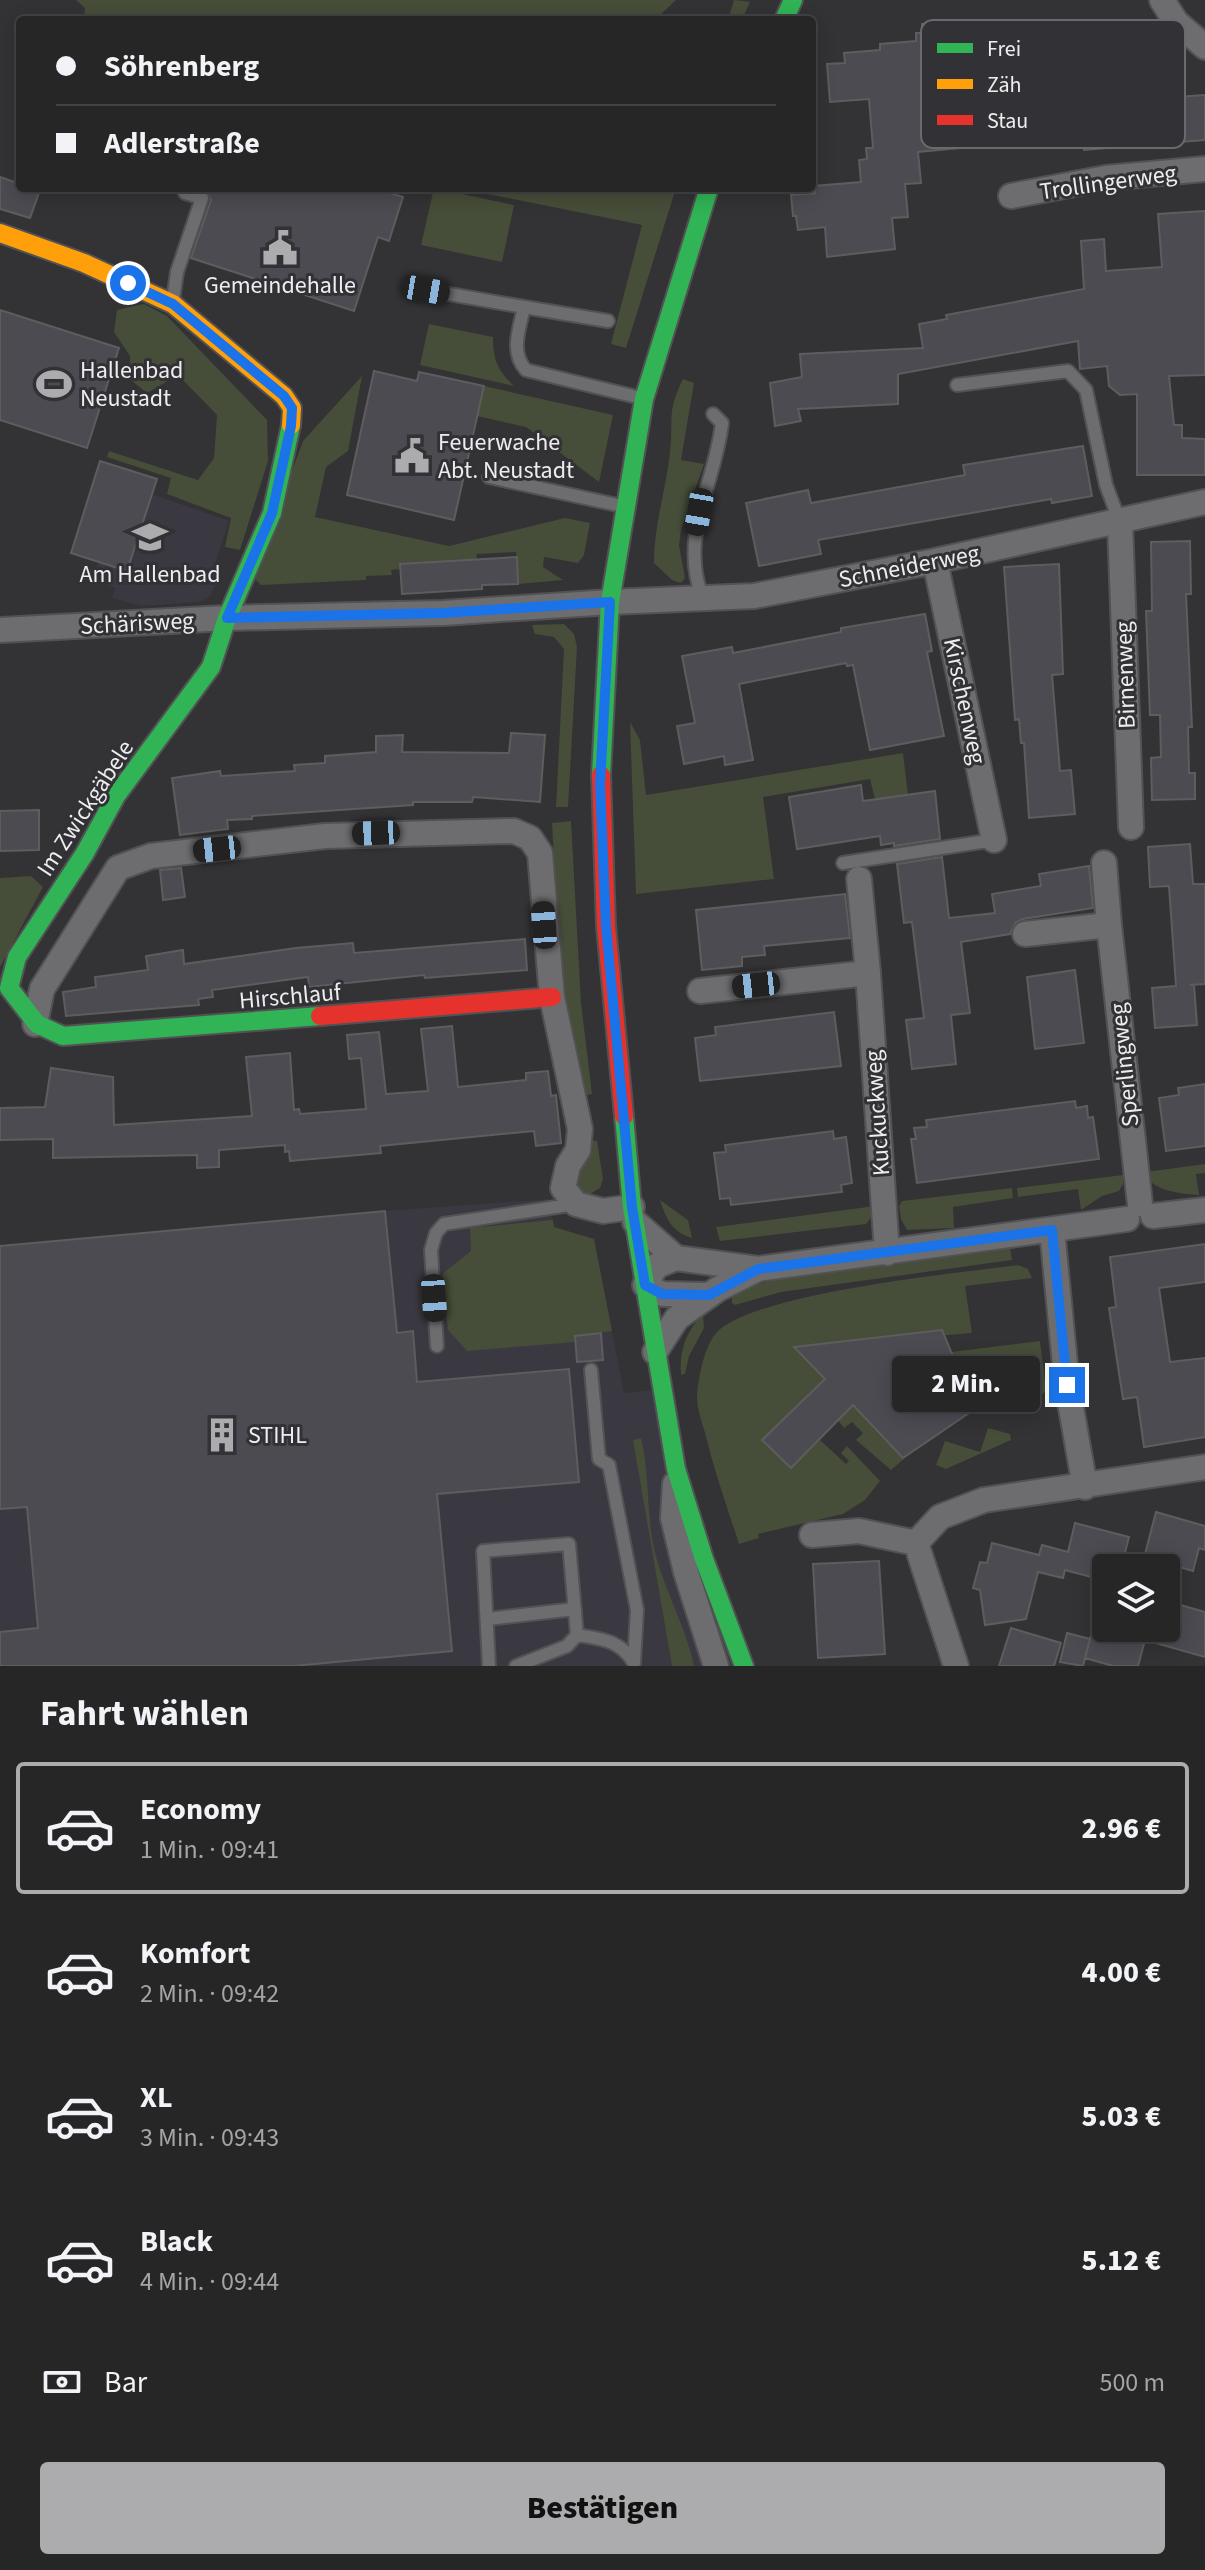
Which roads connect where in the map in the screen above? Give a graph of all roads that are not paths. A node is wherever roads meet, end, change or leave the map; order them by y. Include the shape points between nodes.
1 (1162, 0) edge
2 (1175, 20) edge
3 (1185, 30) edge
4 (1205, 47) edge
5 (1205, 169) edge
6 (185, 192) edge
7 (708, 192) edge
8 (1011, 196) dead end
9 (0, 233) edge
10 (426, 290) dead end
11 (173, 304) junction
12 (524, 307) junction
13 (608, 321) dead end
14 (957, 385) dead end
15 (644, 399) junction
16 (713, 414) dead end
17 (489, 477) dead end
18 (1205, 502) edge
19 (625, 507) junction
20 (1120, 522) junction
21 (935, 561) junction
22 (703, 599) junction
23 (610, 602) junction
24 (227, 618) junction
25 (0, 630) edge
26 (1131, 827) dead end
27 (994, 840) joint
28 (1104, 863) dead end
29 (851, 871) joint
30 (1109, 925) junction
31 (1025, 934) dead end
32 (868, 973) junction
33 (700, 991) dead end
34 (4, 995) edge
35 (552, 997) junction
36 (35, 1024) junction
37 (576, 1204) junction
38 (1205, 1210) edge
39 (1140, 1213) junction
40 (633, 1215) junction
41 (1052, 1230) junction
42 (887, 1253) junction
43 (676, 1258) junction
44 (758, 1269) junction
45 (645, 1285) junction
46 (709, 1295) junction
47 (437, 1346) dead end
48 (655, 1352) junction
49 (591, 1370) dead end
50 (1205, 1467) edge
51 (676, 1469) junction
52 (1085, 1487) junction
53 (812, 1535) dead end
54 (916, 1543) junction
55 (575, 1609) junction
56 (487, 1619) junction
57 (577, 1635) junction
58 (634, 1665) edge
59 (489, 1666) edge
60 (516, 1666) edge
61 (716, 1666) edge
62 (744, 1666) edge
63 (956, 1666) edge

1 - 2 street
3 - 4 street
5 - 8 street, Trollingerweg via 1106,178
6 - 11 lane via 202,198 177,272
7 - 15 street
9 - 11 street via 84,263
10 - 12 lane
11 - 24 street, Im Zwickgäbele via 292,408 272,513
12 - 13 lane
12 - 15 lane via 516,348 526,370
14 - 20 lane via 1068,371 1086,390 1106,485
15 - 19 street
16 - 22 lane via 722,423 719,452 693,548
17 - 19 lane
18 - 20 street, Schneiderweg
19 - 23 street
20 - 21 street, Schneiderweg
20 - 26 street, Birnenweg
21 - 22 street, Schneiderweg via 754,596
21 - 27 street, Kirschenweg
22 - 23 street, Schneiderweg
23 - 24 street, Schärisweg via 443,613
23 - 40 street via 600,785 606,926
24 - 25 street, Schärisweg
24 - 34 street, Im Zwickgäbele via 211,667 116,796 17,957
27 - 29 lane
28 - 30 street, Sperlingweg
29 - 32 street, Kuckuckweg
30 - 31 street
30 - 39 street, Sperlingweg
32 - 33 street
32 - 42 street, Kuckuckweg
34 - 36 street, Im Zwickgäbele
35 - 36 street, Hirschlauf via 63,1036
35 - 36 street via 540,853 530,838 514,831 325,836 151,856 118,868 42,989
35 - 37 street via 580,1129 563,1188
37 - 40 street
37 - 47 lane via 444,1224 431,1250
38 - 39 street
39 - 41 street
40 - 43 street
40 - 45 street
41 - 42 street
41 - 52 street via 1067,1385
42 - 44 street
43 - 44 street
43 - 45 street via 656,1266
44 - 46 street
45 - 46 street via 662,1294
45 - 48 street
46 - 48 street via 677,1318
48 - 51 street
49 - 58 lane via 599,1459 609,1465 637,1610
50 - 52 street
51 - 61 street via 673,1518
51 - 62 street
52 - 54 street via 984,1500 940,1517
53 - 54 street via 859,1531
54 - 63 street
55 - 56 lane
55 - 56 lane via 569,1544 483,1551
55 - 57 lane
56 - 59 lane
57 - 58 lane via 610,1640 626,1650
57 - 60 lane via 567,1646

